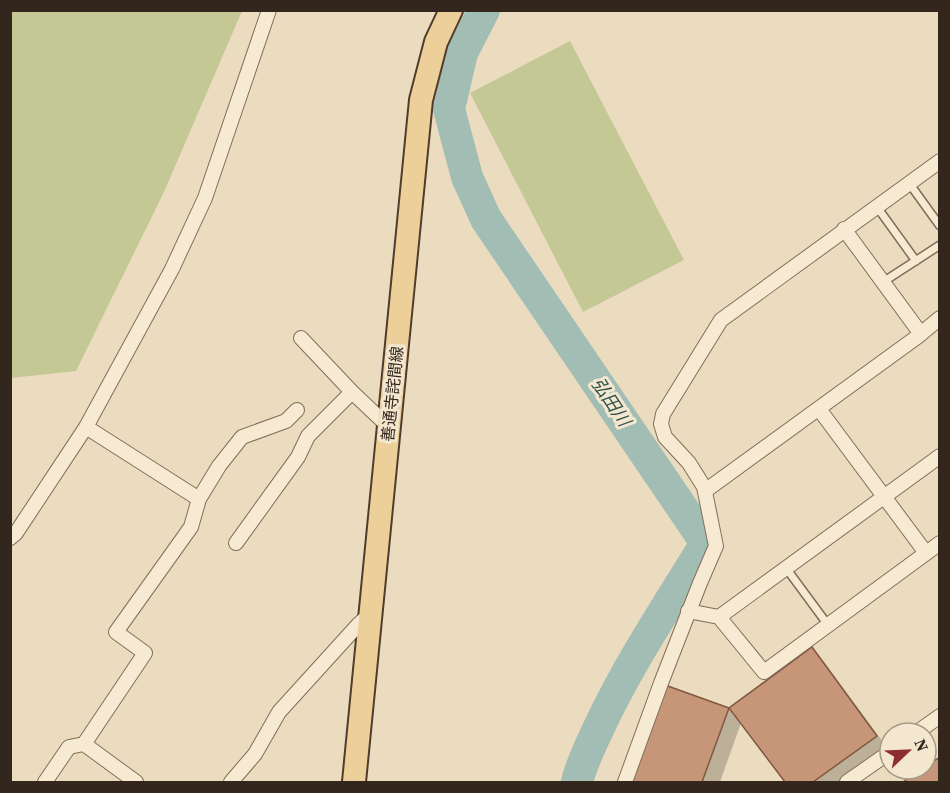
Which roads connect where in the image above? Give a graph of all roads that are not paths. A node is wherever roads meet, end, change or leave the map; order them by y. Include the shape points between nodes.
1 (269, 10) edge
2 (451, 10) edge
3 (938, 163) edge
4 (909, 183) junction
5 (876, 206) junction
6 (939, 226) edge
7 (844, 229) junction
8 (939, 245) edge
9 (916, 261) junction
10 (884, 282) junction
11 (939, 318) edge
12 (921, 334) junction
13 (301, 338) dead end
14 (352, 392) junction
15 (819, 409) junction
16 (297, 410) dead end
17 (86, 427) junction
18 (389, 427) junction
19 (939, 456) edge
20 (705, 491) junction
21 (884, 496) junction
22 (199, 499) junction
23 (10, 538) edge
24 (236, 543) dead end
25 (939, 543) edge
26 (926, 553) junction
27 (786, 568) junction
28 (688, 611) junction
29 (370, 614) junction
30 (719, 617) junction
31 (828, 625) junction
32 (84, 744) junction
33 (878, 761) edge
34 (45, 783) edge
35 (136, 783) edge
36 (231, 783) edge
37 (354, 783) edge
38 (625, 783) edge
39 (847, 783) edge

1 - 17 street via 205,198 172,269
2 - 18 main road, 善通寺詫間線 via 436,42 421,100
3 - 4 street
4 - 5 street
4 - 6 lane
5 - 7 street
5 - 9 lane
7 - 10 street
7 - 20 street via 721,320 663,414 665,437 689,464
8 - 9 lane
9 - 10 lane
10 - 12 street
11 - 12 street
12 - 15 street
13 - 14 street
14 - 18 street
14 - 24 street via 308,435 298,457
15 - 20 street
15 - 21 street
16 - 22 street via 286,421 242,437
17 - 22 street
17 - 23 street
18 - 29 main road, 善通寺詫間線
19 - 21 street
20 - 28 street via 716,546
21 - 26 street
21 - 27 street
22 - 32 street via 190,527 116,632 145,653
25 - 26 street
26 - 31 street
27 - 30 street
27 - 31 lane
28 - 30 street
28 - 38 street
29 - 36 street via 279,712 255,754
29 - 37 main road, 善通寺詫間線
30 - 31 street via 764,672
32 - 34 street via 69,747
32 - 35 street
33 - 39 street

